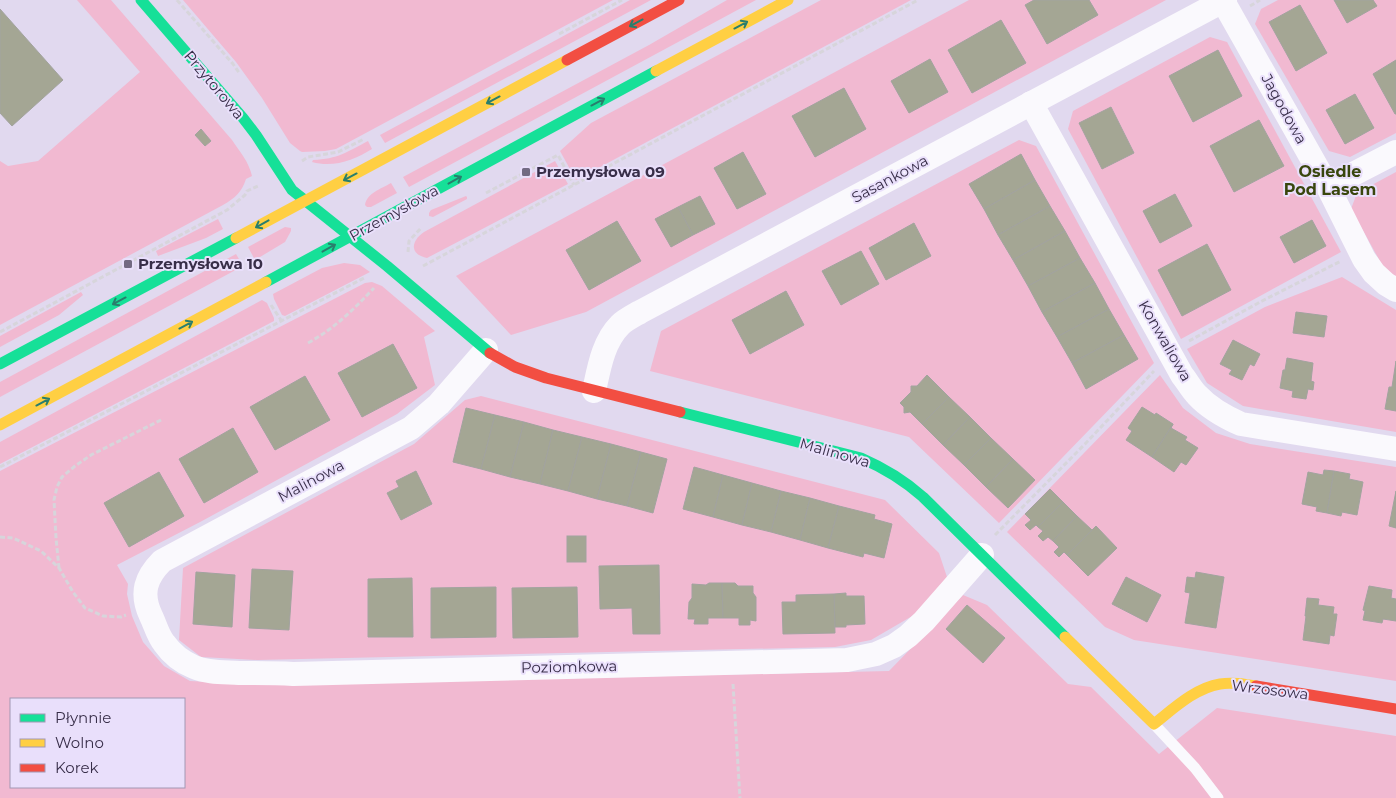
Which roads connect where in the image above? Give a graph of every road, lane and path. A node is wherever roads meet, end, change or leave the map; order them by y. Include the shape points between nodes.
1 (141, 0) edge
2 (622, 0) edge
3 (679, 0) edge
4 (788, 0) edge
5 (918, 0) edge
6 (1224, 0) edge
7 (553, 37) dead end
8 (1032, 103) junction
9 (372, 135) dead end
10 (1396, 152) edge
11 (303, 161) dead end
12 (574, 185) junction
13 (255, 187) dead end
14 (1328, 188) junction
15 (485, 194) dead end
16 (305, 201) junction
17 (423, 226) dead end
18 (351, 236) junction
19 (408, 254) dead end
20 (391, 269) junction
21 (417, 269) dead end
22 (367, 276) dead end
23 (1396, 290) edge
24 (0, 332) edge
25 (308, 343) dead end
26 (486, 350) junction
27 (0, 364) edge
28 (594, 390) junction
29 (163, 419) dead end
30 (0, 425) edge
31 (1396, 449) edge
32 (0, 467) edge
33 (0, 538) edge
34 (982, 555) junction
35 (59, 568) junction
36 (147, 608) junction
37 (732, 663) junction
38 (1396, 708) edge
39 (1154, 724) junction
40 (740, 798) edge
41 (1218, 798) edge

1 - 16 main road, Przytorowa via 243,118 292,190
2 - 7 path
3 -> 16 main road
18 -> 4 main road, Przemysłowa
5 - 12 path
6 - 8 street, Sasankowa
6 - 14 street, Jagodowa
8 - 28 street, Sasankowa via 621,324 610,337 603,354
8 - 31 street, Konwaliowa via 1182,375 1197,395 1211,408 1241,424
9 - 11 path via 338,152 308,157
10 - 14 street
12 - 15 path via 558,156
12 - 21 path
13 - 24 path via 227,210
14 - 23 street, Jagodowa via 1364,259 1374,273
16 - 18 main road, Przytorowa
16 -> 27 main road
17 - 19 path via 409,241
18 - 20 main road, Malinowa
30 -> 18 main road, Przemysłowa
20 - 25 path via 336,325
20 - 26 main road, Malinowa
22 - 32 path
26 - 28 main road, Malinowa via 546,378
26 - 36 street, Malinowa via 439,404 411,428 162,561 147,581
28 - 34 main road, Malinowa via 861,458 906,482
29 - 35 path via 91,456 62,476 54,500
33 - 35 path via 12,538 41,550
34 - 37 street, Poziomkowa via 908,636 876,654 847,660
34 - 39 main road, Malinowa
35 - 36 path via 86,608 103,616 121,617
36 - 37 street, Poziomkowa via 164,643 178,658 193,667 221,672 293,674
37 - 40 path
38 - 39 main road, Wrzosowa via 1243,684 1221,684 1191,696
39 - 41 lane

